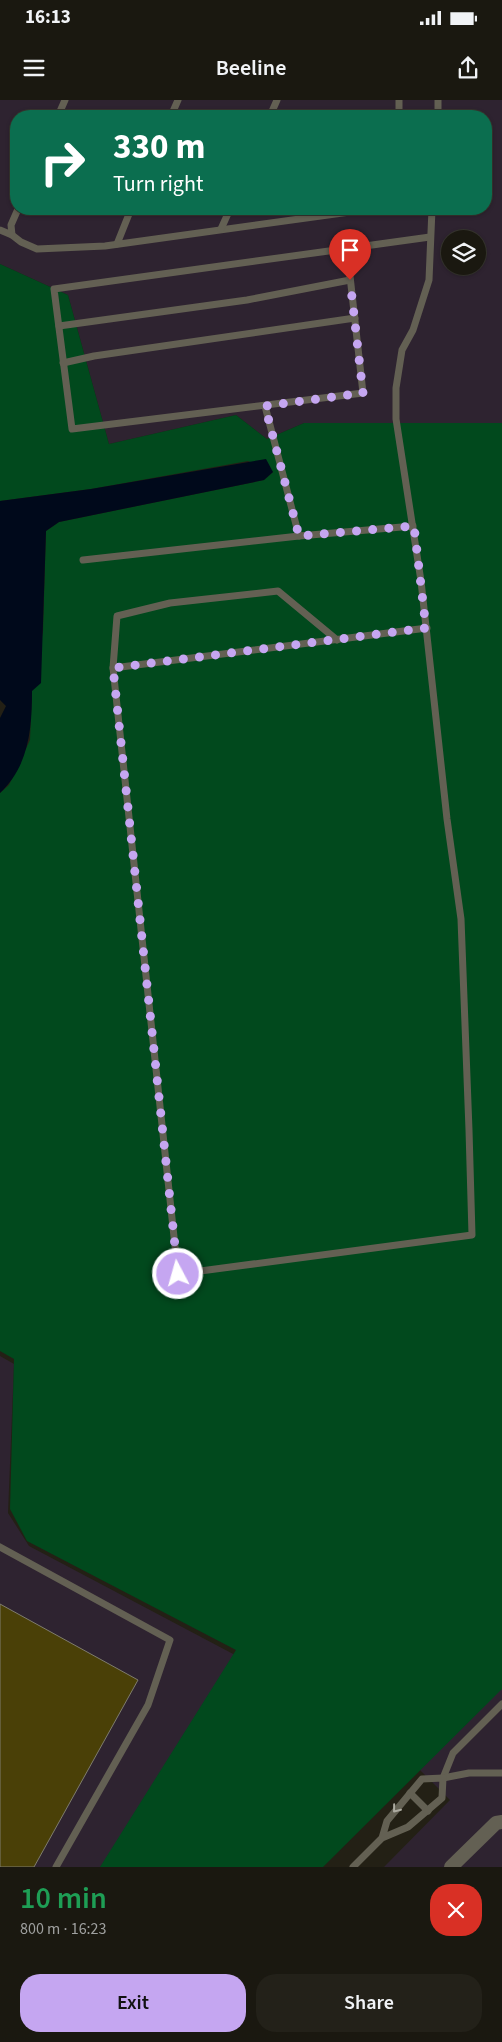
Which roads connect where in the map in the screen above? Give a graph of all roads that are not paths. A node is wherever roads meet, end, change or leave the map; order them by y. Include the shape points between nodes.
1 (15, 215) edge
2 (129, 215) edge
3 (227, 215) edge
4 (328, 215) edge
5 (432, 215) edge
6 (0, 230) edge
7 (221, 230) junction
8 (12, 235) junction
9 (430, 237) junction
10 (117, 244) junction
11 (347, 249) junction
12 (350, 280) junction
13 (355, 318) junction
14 (58, 326) junction
15 (63, 363) junction
16 (265, 406) junction
17 (414, 526) junction
18 (299, 536) junction
19 (83, 560) dead end
20 (426, 628) junction
21 (337, 640) junction
22 (113, 668) junction
23 (0, 1547) edge
24 (502, 1704) edge
25 (502, 1773) edge
26 (443, 1778) junction
27 (410, 1792) junction
28 (428, 1811) junction
29 (502, 1822) edge
30 (382, 1838) junction
31 (56, 1867) edge
32 (353, 1867) edge
33 (451, 1867) edge

1 - 8 lane via 11,225
2 - 10 lane
3 - 7 lane
4 - 7 lane
5 - 9 lane
6 - 8 lane
7 - 10 lane
8 - 10 lane via 37,249
9 - 11 lane
9 - 17 lane via 429,280 414,330 402,350 396,388 396,418
11 - 12 lane
11 - 14 lane via 54,289
12 - 13 lane
12 - 14 lane via 247,300
13 - 15 lane
13 - 16 lane via 363,393
14 - 15 lane
15 - 16 lane via 72,429
16 - 18 lane
17 - 18 lane
17 - 20 lane
18 - 19 lane
20 - 21 lane
20 - 22 lane via 461,919 472,1235 178,1274
21 - 22 lane
21 - 22 lane via 278,591 170,603 117,616
23 - 31 lane via 170,1640 148,1705
24 - 26 lane via 453,1753
25 - 26 lane via 469,1773
26 - 27 lane via 422,1779
26 - 28 lane via 442,1798
27 - 28 lane
27 -> 30 lane via 387,1821
28 - 30 lane via 408,1827
29 - 33 street via 496,1823
30 - 32 lane

